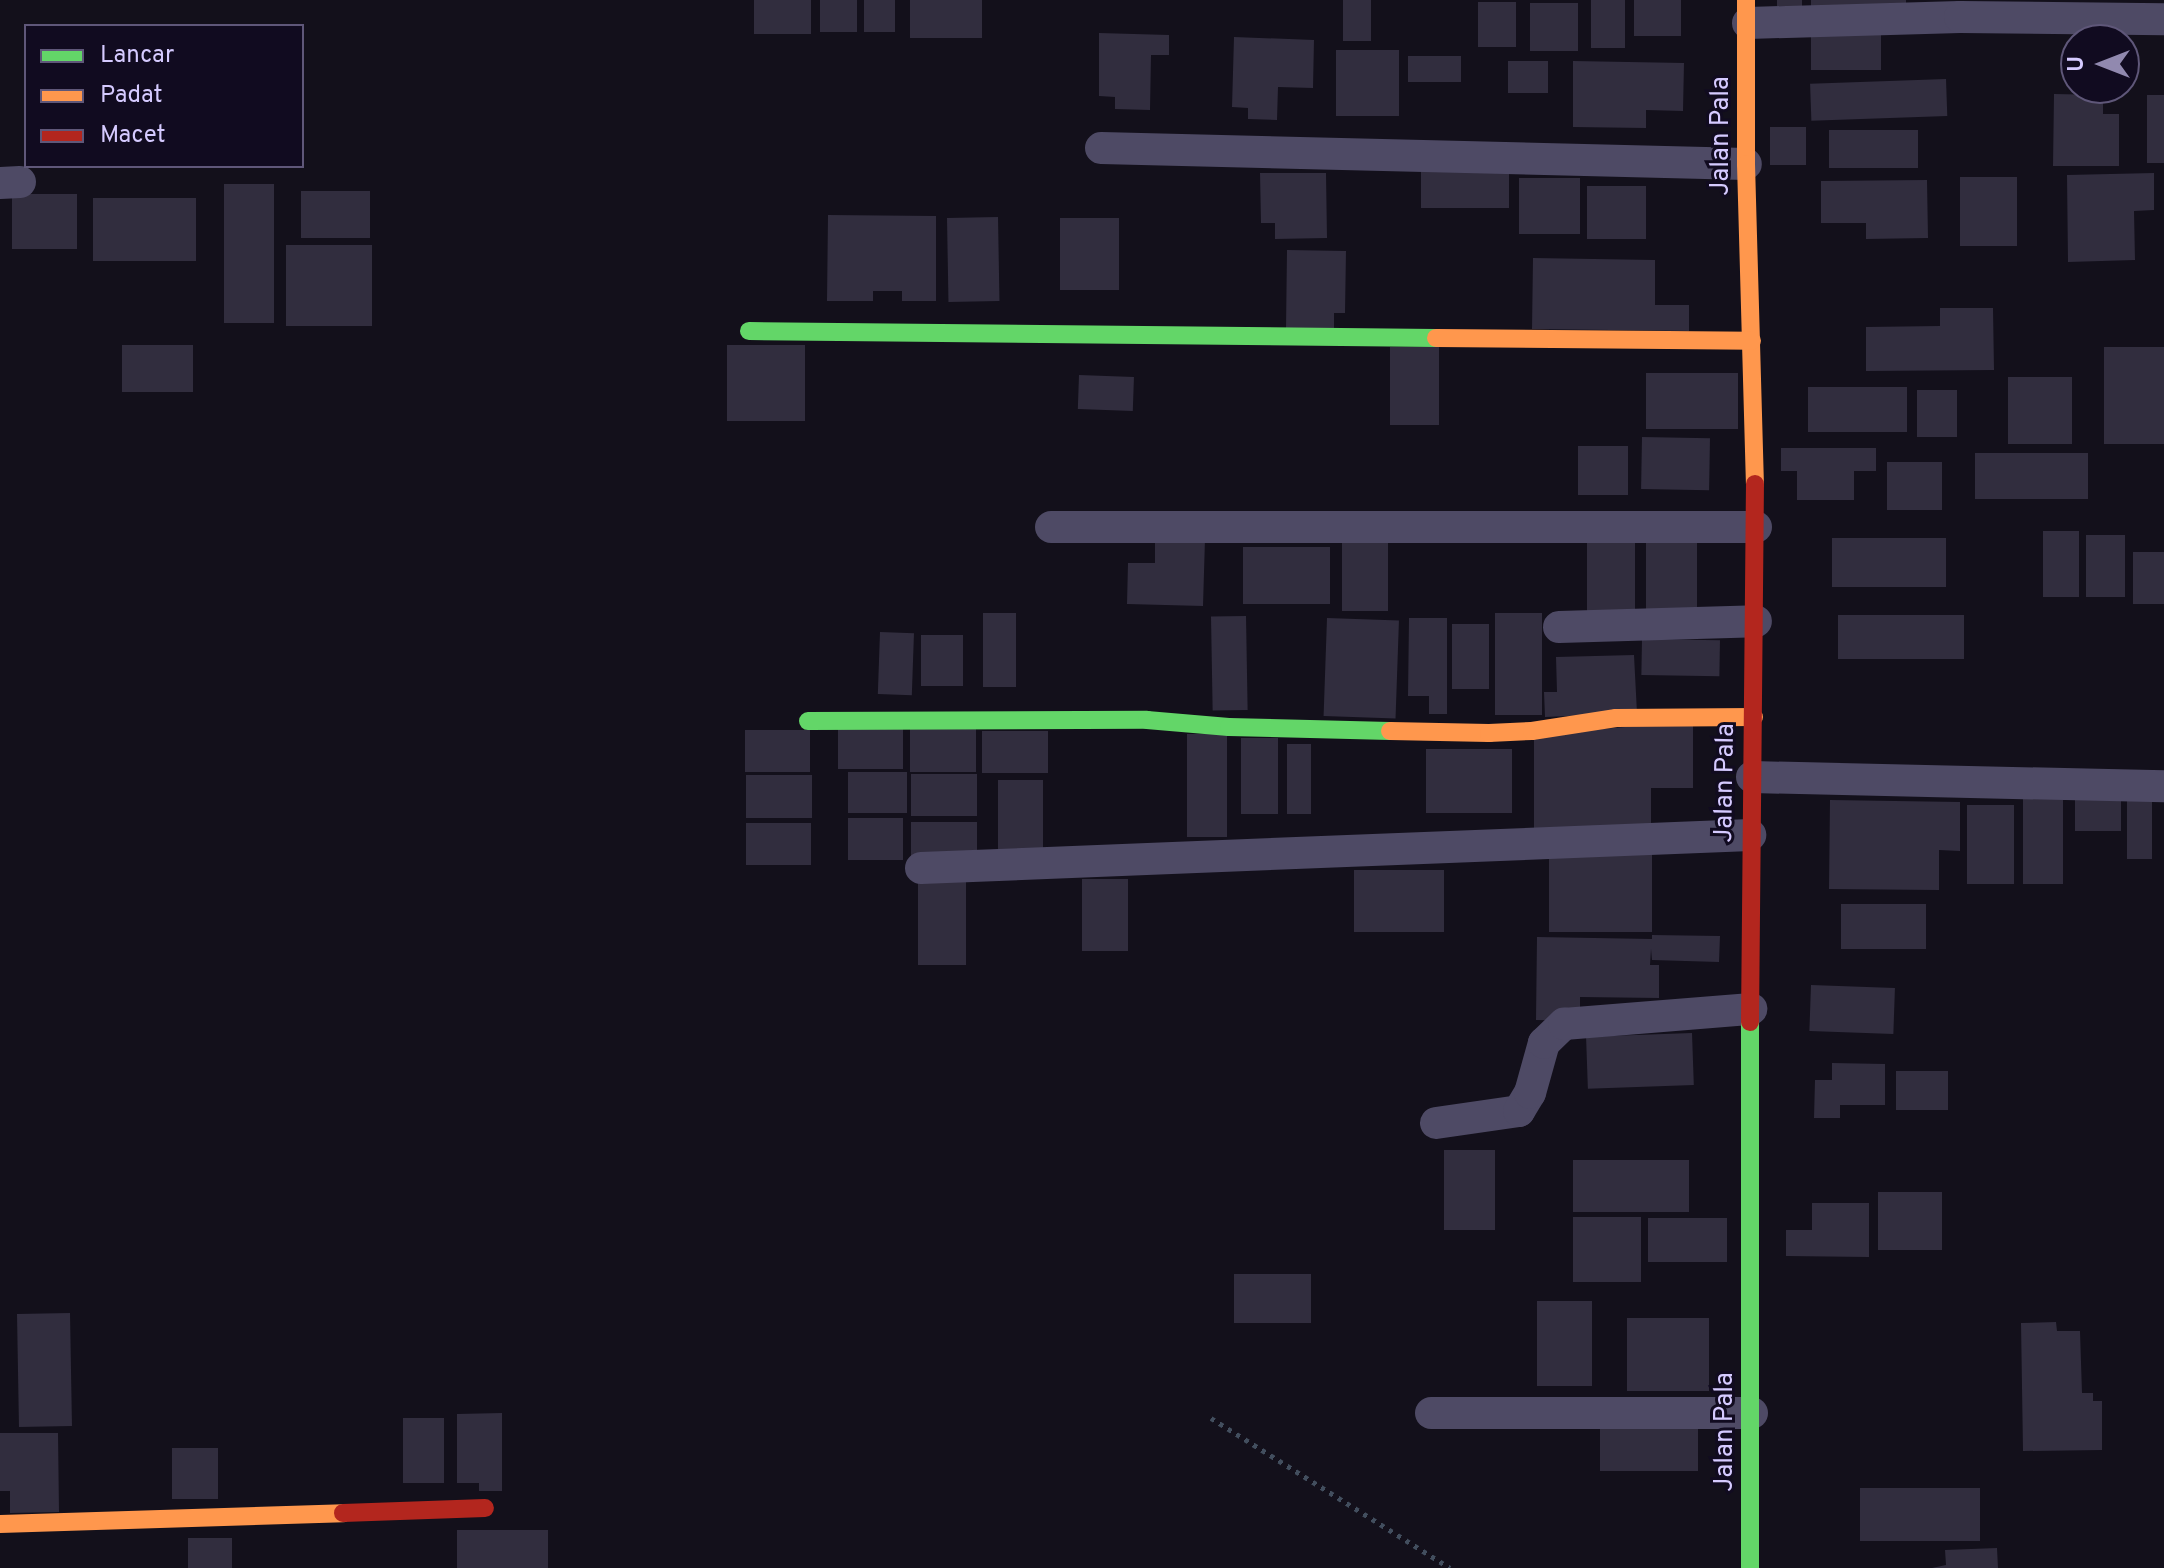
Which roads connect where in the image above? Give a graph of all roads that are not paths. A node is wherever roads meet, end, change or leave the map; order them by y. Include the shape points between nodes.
1 (1747, 11) edge
2 (2164, 19) edge
3 (1101, 148) dead end
4 (1746, 164) junction
5 (749, 331) dead end
6 (1752, 341) junction
7 (1051, 527) dead end
8 (1756, 527) junction
9 (1756, 621) junction
10 (1559, 627) dead end
11 (1754, 717) junction
12 (808, 721) dead end
13 (1752, 777) junction
14 (2164, 786) edge
15 (1750, 835) junction
16 (921, 868) dead end
17 (1751, 1009) junction
18 (1436, 1123) dead end
19 (1431, 1413) dead end
20 (1752, 1413) junction
21 (485, 1508) dead end
22 (0, 1524) edge
23 (1750, 1568) edge

1 - 2 street
1 - 4 street, Jalan Pala
3 - 4 street
4 - 6 street, Jalan Pala
5 - 6 street
6 - 8 street, Jalan Pala
7 - 8 street
8 - 9 street, Jalan Pala
9 - 10 street
9 - 11 street, Jalan Pala
11 - 12 street via 1616,718 1489,733 1147,720
11 - 13 street, Jalan Pala
13 - 14 street
13 - 15 street, Jalan Pala
15 - 16 street
15 - 17 street, Jalan Pala
17 - 18 street via 1564,1024 1541,1050 1530,1093 1519,1111
17 - 20 street, Jalan Pala
19 - 20 street
20 - 23 street, Jalan Pala
21 - 22 street

